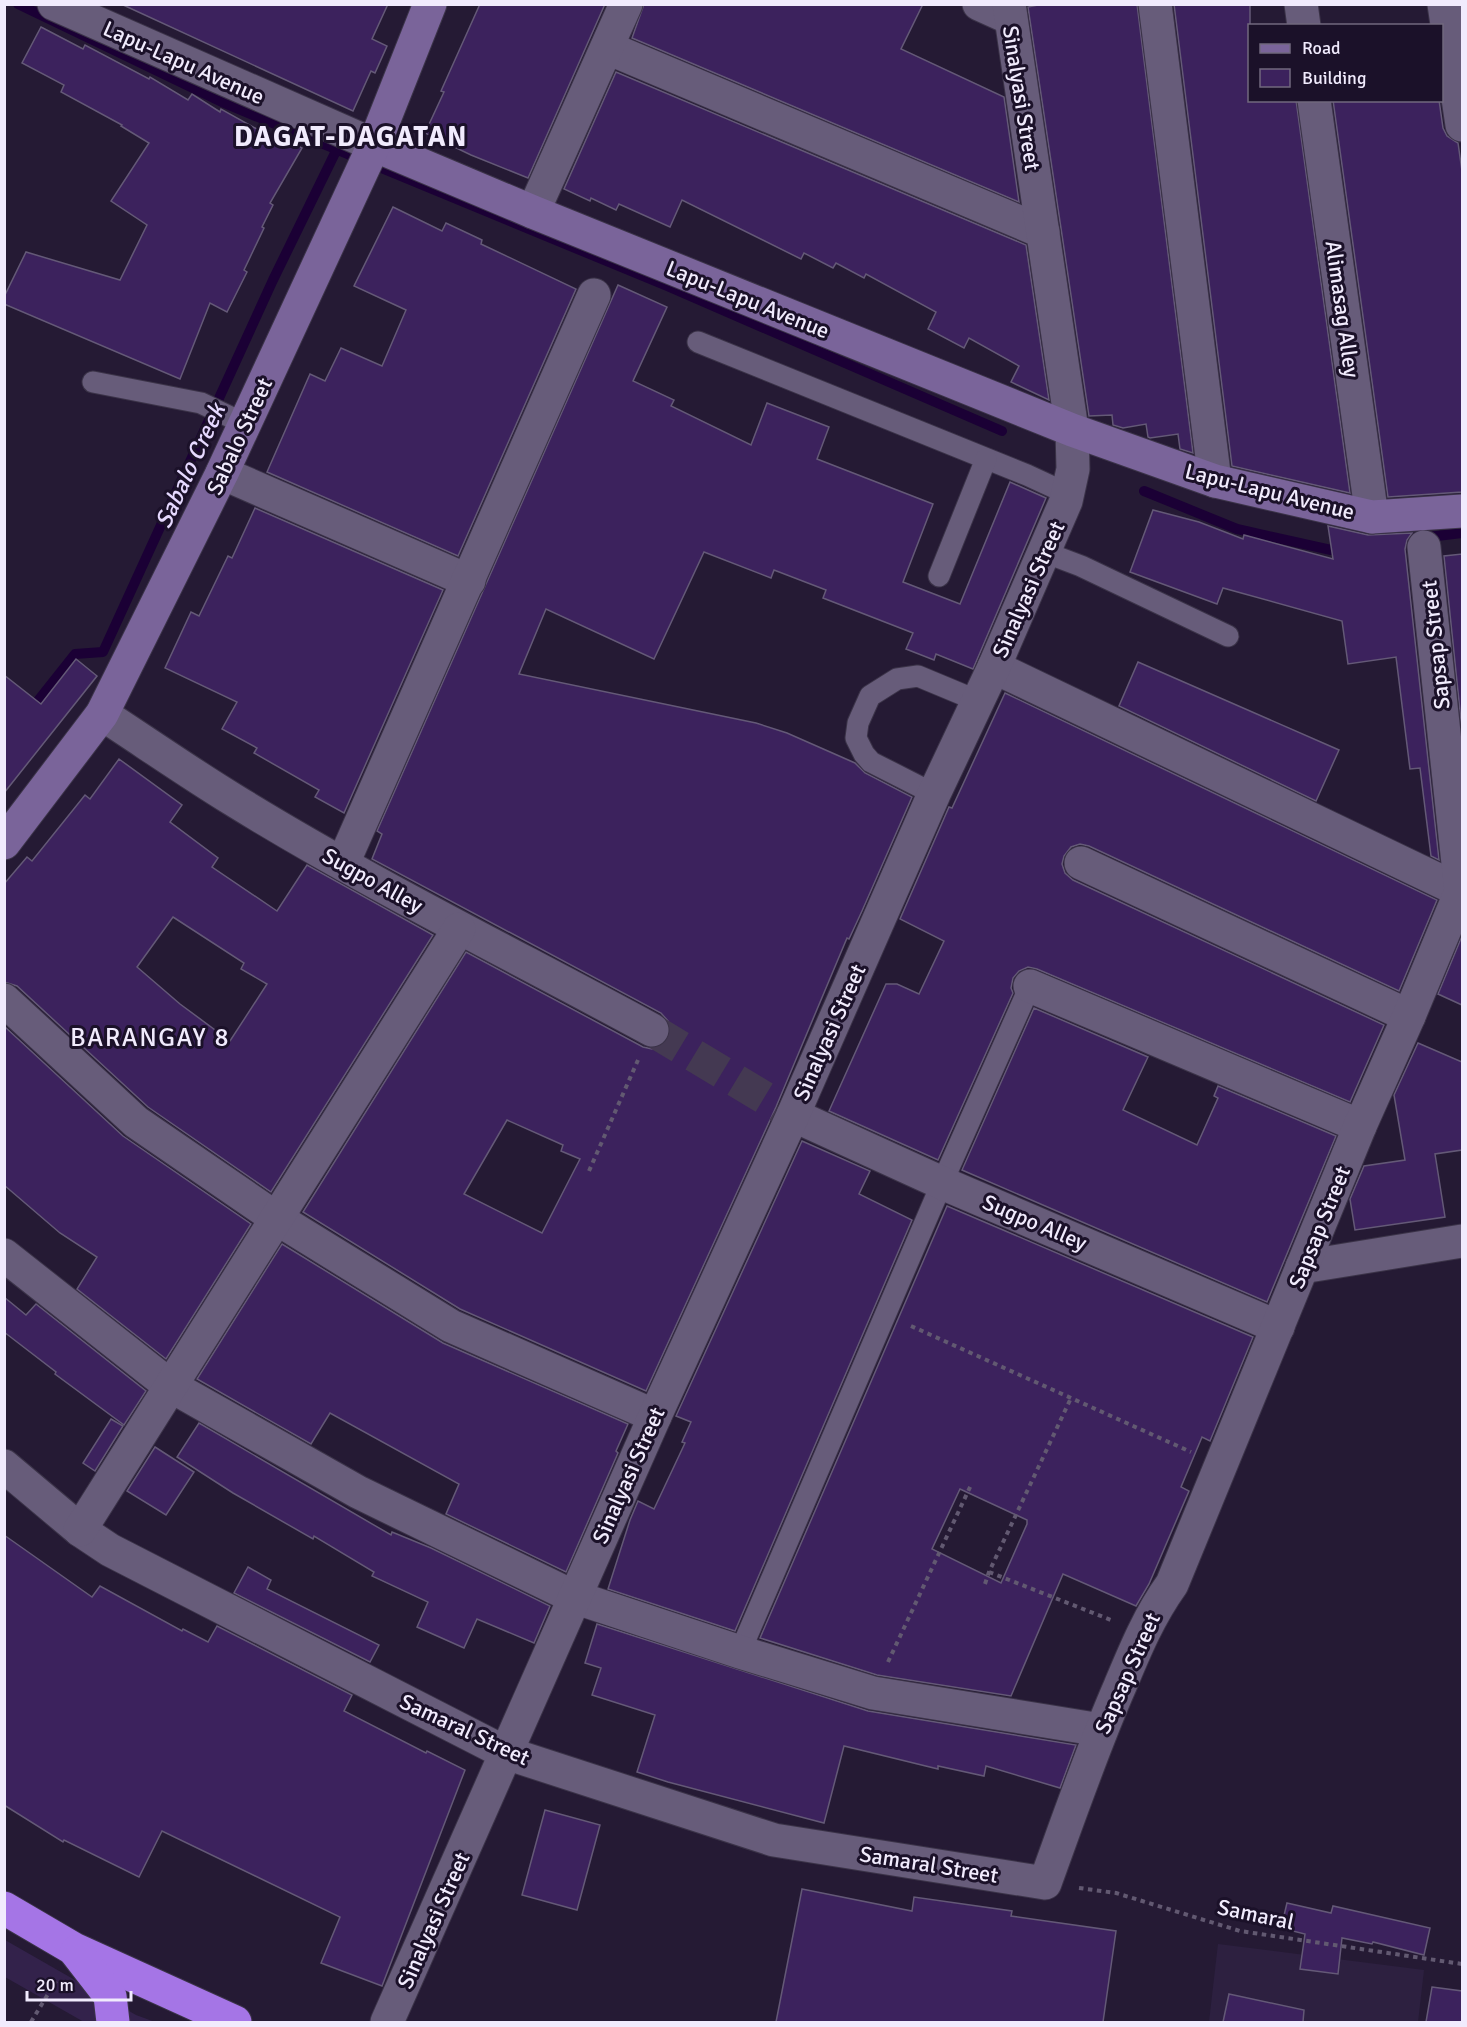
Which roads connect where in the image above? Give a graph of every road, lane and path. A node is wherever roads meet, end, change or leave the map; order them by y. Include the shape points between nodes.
1 (54, 4) edge
2 (626, 4) edge
3 (979, 4) edge
4 (1155, 4) edge
5 (1301, 4) edge
6 (1444, 4) edge
7 (425, 6) edge
8 (1009, 11) edge
9 (1304, 24) edge
10 (608, 48) junction
11 (1314, 102) edge
12 (1462, 124) edge
13 (374, 146) junction
14 (533, 212) junction
15 (1043, 232) junction
16 (594, 295) dead end
17 (698, 342) dead end
18 (93, 382) dead end
19 (245, 424) junction
20 (1072, 430) junction
21 (986, 459) junction
22 (222, 473) junction
23 (1215, 481) junction
24 (1068, 494) junction
25 (1462, 511) edge
26 (1372, 517) junction
27 (1424, 547) dead end
28 (1044, 552) junction
29 (939, 576) dead end
30 (469, 581) junction
31 (1228, 636) dead end
32 (993, 667) junction
33 (978, 700) junction
34 (102, 714) junction
35 (934, 794) junction
36 (4, 843) edge
37 (343, 863) junction
38 (1081, 863) dead end
39 (1461, 891) edge
40 (459, 929) junction
41 (1030, 986) joint
42 (4, 1000) edge
43 (1409, 1016) junction
44 (652, 1030) joint
45 (793, 1115) junction
46 (1360, 1126) junction
47 (589, 1171) dead end
48 (942, 1183) junction
49 (276, 1218) junction
50 (1462, 1241) edge
51 (4, 1255) edge
52 (1302, 1267) junction
53 (886, 1315) junction
54 (1278, 1328) junction
55 (169, 1386) junction
56 (1071, 1398) junction
57 (655, 1416) junction
58 (4, 1466) edge
59 (1221, 1466) junction
60 (971, 1485) dead end
61 (80, 1530) junction
62 (989, 1572) junction
63 (985, 1584) dead end
64 (574, 1597) junction
65 (1142, 1633) junction
66 (740, 1653) junction
67 (873, 1693) junction
68 (1101, 1730) junction
69 (506, 1753) junction
70 (1045, 1883) junction
71 (4, 1908) edge
72 (74, 1949) junction
73 (1462, 1964) edge
74 (31, 2022) edge
75 (113, 2022) edge
76 (235, 2022) edge
77 (387, 2022) edge

1 - 13 street, Lapu-Lapu Avenue
2 - 10 street
3 - 8 street
4 - 23 street
5 - 9 street
6 - 12 street
7 - 13 street, Sabalo Street
8 - 15 street, Sinalyasi Street
10 - 14 street
10 - 15 street
11 - 26 street, Alimasag Alley
13 - 14 street, Lapu-Lapu Avenue
13 - 19 street, Sabalo Street
14 - 20 street, Lapu-Lapu Avenue
15 - 20 street, Sinalyasi Street
16 - 30 street
17 - 21 lane
18 - 19 lane via 201,403
19 - 22 street, Sabalo Street
20 - 23 street, Lapu-Lapu Avenue
20 - 24 street, Sinalyasi Street via 1073,469
21 - 24 lane
21 - 29 lane
22 - 30 street
22 - 34 street, Sabalo Street
23 - 26 street, Lapu-Lapu Avenue
24 - 28 street, Sinalyasi Street
25 - 26 street, Lapu-Lapu Avenue
27 - 39 street, Sapsap Street
28 - 31 lane
28 - 32 street, Sinalyasi Street
30 - 37 street
32 - 33 street, Sinalyasi Street
32 - 39 street
33 - 35 street, Sinalyasi Street
33 - 35 lane via 918,676 897,679 870,696 856,738 864,754 871,762
34 - 36 street, Sabalo Street
34 - 37 street, Sugpo Alley via 232,799
35 - 45 street, Sinalyasi Street
37 - 40 street, Sugpo Alley
38 - 43 street
39 - 43 street, Sapsap Street
40 - 44 street, Sugpo Alley
40 - 49 street
41 - 46 street
41 - 48 lane
42 - 49 street via 136,1122
43 - 46 street, Sapsap Street
44 - 47 path
45 - 48 street, Sugpo Alley
45 - 57 street, Sinalyasi Street
46 - 52 street, Sapsap Street
48 - 53 lane
48 - 54 street, Sugpo Alley
49 - 55 street
49 - 57 street via 451,1326
50 - 52 street
51 - 55 street
52 - 54 street, Sapsap Street
53 - 56 path
53 - 66 lane
54 - 59 street, Sapsap Street
55 - 61 street
55 - 64 street via 358,1492
56 - 59 path
56 - 62 path
57 - 64 street, Sinalyasi Street
58 - 61 street, Samaral Street
59 - 65 street, Sapsap Street via 1172,1584
60 - 67 path
61 - 69 street, Samaral Street via 110,1550
62 - 63 path
62 - 65 path
64 - 66 street
64 - 69 street, Sinalyasi Street
65 - 68 street, Sapsap Street
66 - 67 street
67 - 68 street
68 - 70 street, Sapsap Street
69 - 70 street, Samaral Street via 774,1839
69 - 77 street, Sinalyasi Street
70 - 73 path, Samaral via 1116,1893 1240,1931
71 - 72 highway
72 - 74 path
72 - 75 highway via 110,1996
72 - 76 highway

